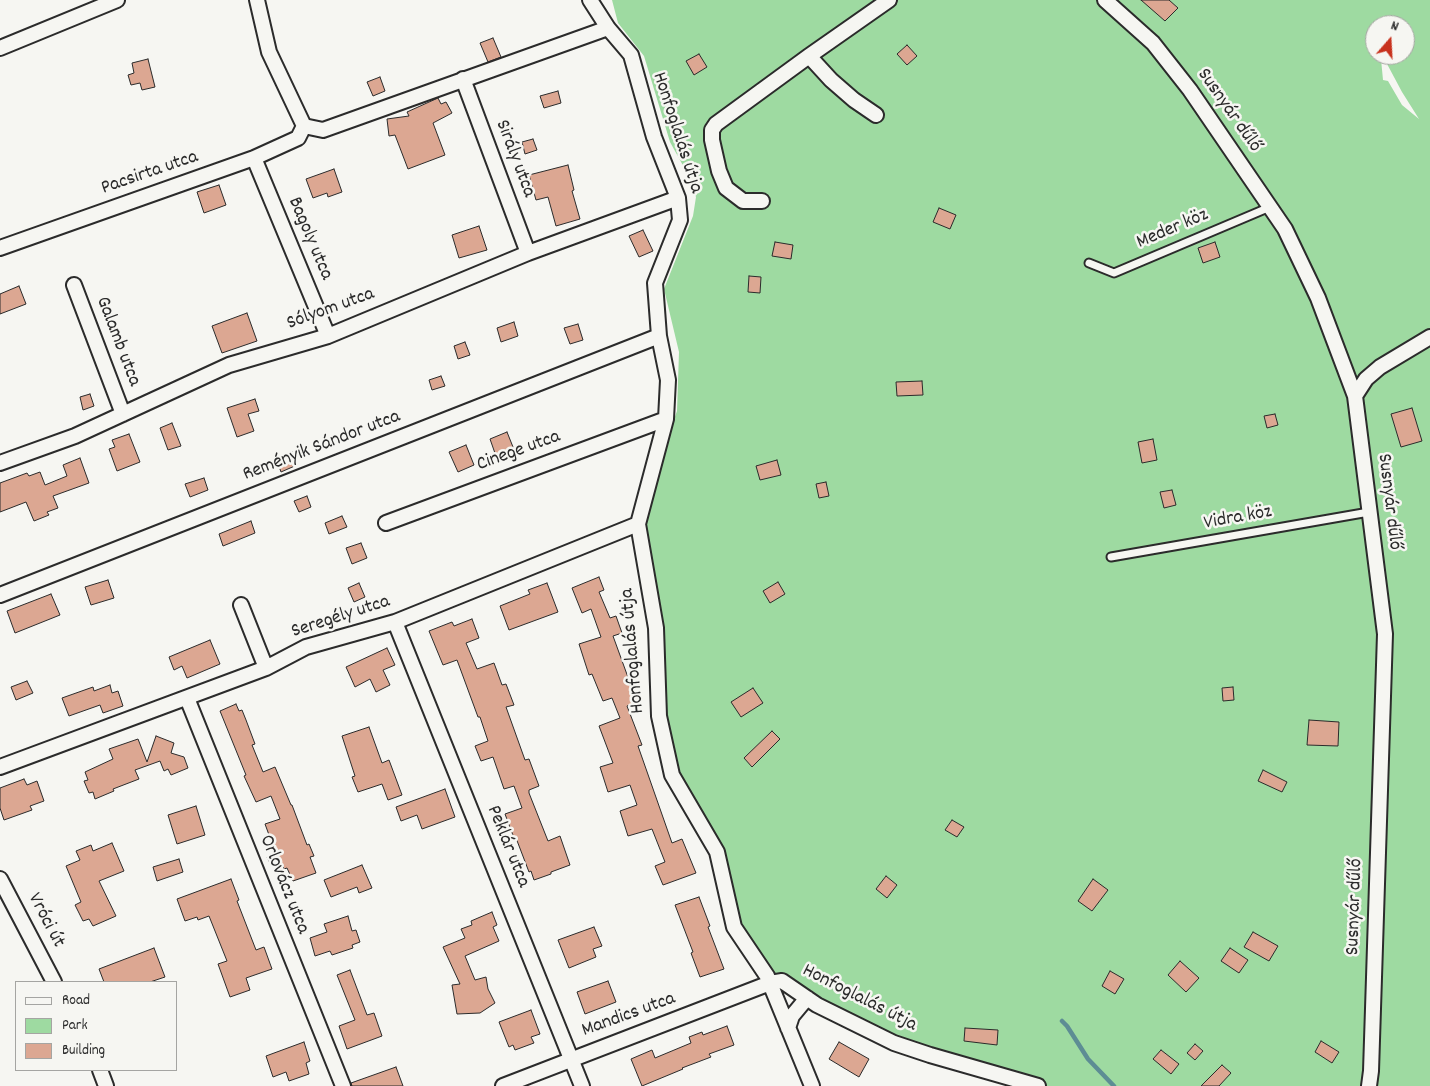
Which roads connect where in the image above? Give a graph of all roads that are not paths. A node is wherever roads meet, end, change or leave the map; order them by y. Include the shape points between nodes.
1 (117, 0) edge
2 (256, 0) edge
3 (590, 0) edge
4 (889, 0) edge
5 (1105, 0) edge
6 (608, 28) junction
7 (0, 48) edge
8 (809, 56) junction
9 (463, 79) junction
10 (876, 115) dead end
11 (304, 126) junction
12 (254, 158) junction
13 (678, 198) junction
14 (762, 201) dead end
15 (1270, 207) junction
16 (0, 248) edge
17 (528, 253) junction
18 (1089, 263) dead end
19 (74, 285) dead end
20 (328, 336) junction
21 (659, 336) junction
22 (1430, 337) edge
23 (1355, 396) junction
24 (123, 414) junction
25 (666, 419) junction
26 (0, 463) edge
27 (1369, 512) junction
28 (386, 523) dead end
29 (638, 524) junction
30 (1111, 557) dead end
31 (0, 595) edge
32 (241, 605) dead end
33 (395, 622) junction
34 (266, 668) junction
35 (187, 698) junction
36 (0, 767) edge
37 (0, 879) edge
38 (53, 981) edge
39 (770, 983) junction
40 (806, 998) junction
41 (788, 1028) junction
42 (570, 1059) junction
43 (100, 1071) edge
44 (1022, 1083) edge
45 (106, 1086) edge
46 (343, 1086) edge
47 (503, 1086) edge
48 (582, 1086) edge
49 (812, 1086) edge
50 (1038, 1086) edge
51 (1369, 1086) edge

1 - 7 street
2 - 11 street via 269,52
3 - 6 street, Honfoglalás útja
4 - 8 street
5 - 15 street, Susnyár dűlő via 1153,43 1190,90
6 - 9 street
6 - 13 street, Honfoglalás útja via 631,55 654,137
8 - 10 street via 831,80
8 - 14 street via 712,130 715,156 726,188 743,201
9 - 11 street via 323,130
9 - 17 street, Sirály utca
11 - 12 street, Pacsirta utca via 298,138
12 - 16 street, Pacsirta utca
12 - 20 street, Bagoly utca
13 - 17 street, Sólyom utca
13 - 21 street, Honfoglalás útja via 680,220 655,284
15 - 18 lane, Meder köz via 1114,273
15 - 23 street, Susnyár dűlő via 1285,229 1318,298
17 - 20 street, Sólyom utca
19 - 24 street, Galamb utca
20 - 24 street, Sólyom utca via 229,365
21 - 25 street, Honfoglalás útja via 668,380
21 - 31 street, Reményik Sándor utca
22 - 23 street via 1380,366
23 - 27 street, Susnyár dűlő
24 - 26 street, Sólyom utca via 75,436
25 - 28 street, Cinege utca
25 - 29 street, Honfoglalás útja
27 - 30 lane, Vidra köz
27 - 51 street, Susnyár dűlő via 1385,634
29 - 33 street, Seregély utca
29 - 39 street, Honfoglalás útja via 656,628 659,716 672,775 717,852 734,927
32 - 34 street
33 - 34 street, Seregély utca via 306,647
33 - 42 street, Peklár utca
34 - 35 street, Seregély utca
35 - 36 street, Seregély utca
35 - 46 street, Orlovácz utca
37 - 38 street, Vróci út
39 - 40 street, Honfoglalás útja via 782,982
39 - 41 street
39 - 42 street, Mandics utca
40 - 41 street via 792,1016
40 - 44 street, Honfoglalás útja via 894,1042
41 - 49 street
42 - 47 street, Mandics utca
42 - 48 street, Peklár utca
43 - 45 street
44 - 50 street, Honfoglalás útja

